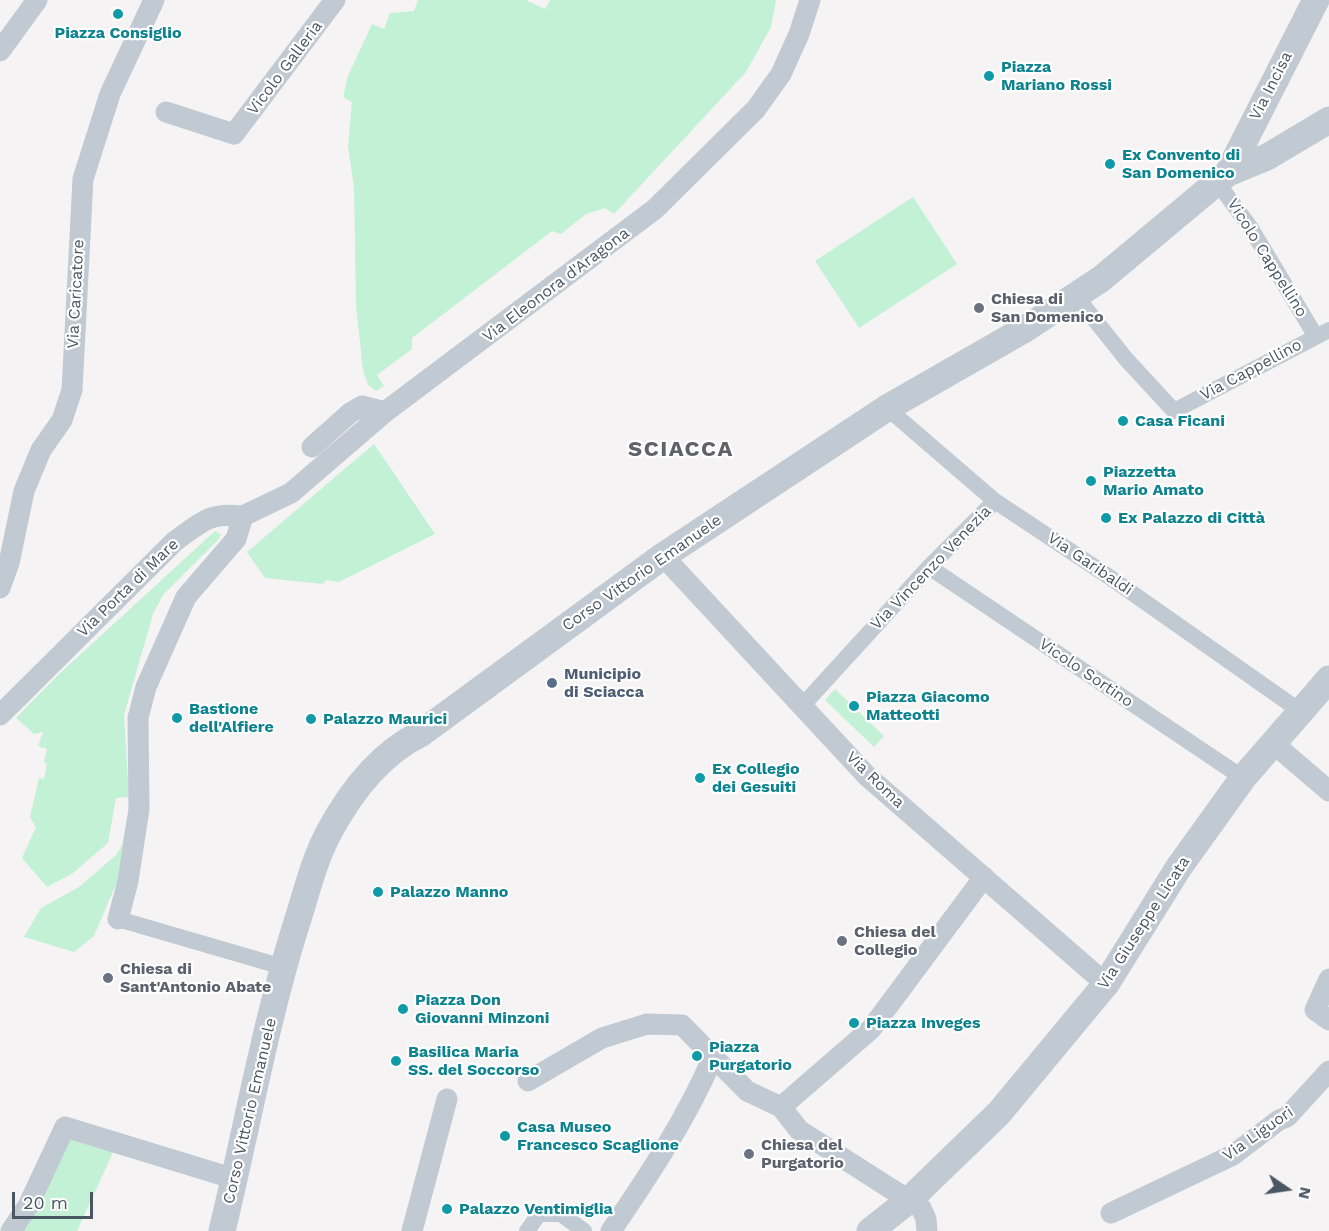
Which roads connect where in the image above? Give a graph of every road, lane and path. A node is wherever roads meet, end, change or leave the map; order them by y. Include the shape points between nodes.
1 (37, 0) edge
2 (153, 0) edge
3 (335, 0) edge
4 (810, 0) edge
5 (1316, 0) edge
6 (0, 51) edge
7 (166, 112) dead end
8 (1329, 120) edge
9 (1223, 178) junction
10 (1075, 295) junction
11 (1322, 333) edge
12 (887, 408) junction
13 (385, 412) junction
14 (312, 447) dead end
15 (995, 501) junction
16 (243, 516) junction
17 (663, 556) junction
18 (929, 567) junction
19 (0, 588) edge
20 (1329, 678) edge
21 (803, 705) junction
22 (1300, 711) junction
23 (0, 715) edge
24 (1274, 744) junction
25 (1243, 778) junction
26 (1329, 792) edge
27 (984, 878) junction
28 (118, 919) joint
29 (283, 967) junction
30 (1329, 981) edge
31 (1106, 984) junction
32 (1322, 1015) edge
33 (713, 1057) junction
34 (1329, 1071) edge
35 (528, 1081) dead end
36 (447, 1099) dead end
37 (781, 1107) junction
38 (235, 1179) junction
39 (908, 1201) junction
40 (1112, 1213) dead end
41 (11, 1231) edge
42 (222, 1231) edge
43 (412, 1231) edge
44 (527, 1231) edge
45 (584, 1231) edge
46 (611, 1231) edge
47 (870, 1231) edge
48 (927, 1231) edge

1 - 6 street
2 - 19 street, Via Caricatore via 110,94 83,179 72,390 62,420 41,450 24,492
3 - 7 street, Vicolo Galleria via 234,134
4 - 13 street, Via Eleonora d'Aragona via 781,74 756,109 655,209
5 - 9 street, Via Incisa
8 - 9 street, Corso Vittorio Emanuele
9 - 10 street, Corso Vittorio Emanuele via 1101,279
9 - 11 street, Vicolo Cappellino via 1250,227
10 - 11 street, Via Cappellino via 1174,411
10 - 12 street, Corso Vittorio Emanuele
12 - 15 street, Via Garibaldi
12 - 17 street, Corso Vittorio Emanuele
13 - 14 street via 362,406
13 - 16 street, Via Eleonora d'Aragona via 291,493
15 - 18 street, Via Vincenzo Venezia
15 - 22 street, Via Garibaldi
16 - 23 street, Via Porta di Mare via 223,514 208,518 175,541
16 - 28 street via 236,539 186,597 146,687 138,718 139,809
17 - 21 street, Via Roma
17 - 29 street, Corso Vittorio Emanuele via 420,734 401,743 380,762 344,806 324,841
18 - 21 street, Via Vincenzo Venezia
18 - 25 street, Vicolo Sortino
20 - 22 street, Via Giuseppe Licata
21 - 27 street, Via Roma via 867,776
22 - 24 street, Via Giuseppe Licata
24 - 25 street, Via Giuseppe Licata
24 - 26 street
25 - 31 street, Via Giuseppe Licata via 1179,867
27 - 31 street, Via Roma
27 - 37 street via 871,1029
28 - 29 street
29 - 38 street, Corso Vittorio Emanuele
30 - 32 street
31 - 39 street, Via Giuseppe Licata via 999,1113
33 - 35 street via 682,1025 647,1024 602,1038
33 - 37 street via 747,1091
33 - 46 street via 655,1168
34 - 40 street, Via Liguori via 1287,1117 1233,1155
36 - 43 street
37 - 39 street via 799,1130
38 - 41 street via 65,1127 28,1206
38 - 42 street, Corso Vittorio Emanuele
39 - 47 street, Via Giuseppe Licata
39 - 48 street via 921,1208
44 - 45 street via 539,1214 561,1214

